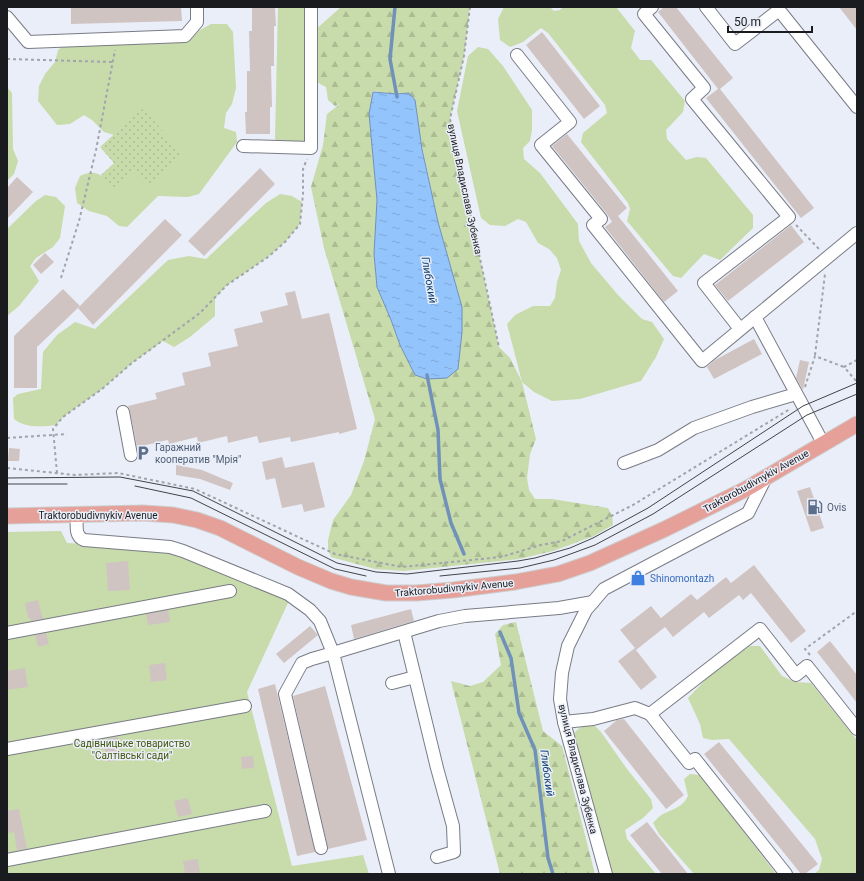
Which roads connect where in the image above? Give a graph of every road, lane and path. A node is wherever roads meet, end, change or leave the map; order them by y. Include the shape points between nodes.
1 (196, 7) edge
2 (311, 7) edge
3 (470, 7) edge
4 (652, 7) edge
5 (706, 7) edge
6 (7, 17) edge
7 (116, 39) junction
8 (517, 55) dead end
9 (7, 59) edge
10 (112, 62) junction
11 (857, 107) edge
12 (243, 146) dead end
13 (311, 148) junction
14 (803, 232) dead end
15 (857, 233) edge
16 (812, 241) dead end
17 (827, 257) junction
18 (61, 278) dead end
19 (755, 317) junction
20 (740, 329) junction
21 (499, 347) dead end
22 (815, 356) dead end
23 (857, 360) edge
24 (857, 382) edge
25 (796, 394) junction
26 (123, 412) dead end
27 (857, 424) edge
28 (67, 434) dead end
29 (53, 435) junction
30 (7, 438) edge
31 (823, 444) junction
32 (131, 454) dead end
33 (624, 463) dead end
34 (7, 468) edge
35 (684, 472) dead end
36 (57, 473) junction
37 (765, 479) junction
38 (77, 515) junction
39 (7, 516) edge
40 (230, 591) dead end
41 (593, 602) junction
42 (857, 611) edge
43 (404, 632) junction
44 (7, 633) edge
45 (333, 653) junction
46 (814, 661) dead end
47 (415, 677) junction
48 (392, 684) dead end
49 (245, 706) dead end
50 (650, 714) junction
51 (564, 722) junction
52 (857, 729) edge
53 (7, 749) edge
54 (265, 811) dead end
55 (321, 848) dead end
56 (437, 857) dead end
57 (7, 860) edge
58 (389, 874) edge
59 (606, 874) edge
60 (786, 874) edge

1 - 7 street via 197,22 185,36
2 - 13 street
3 - 21 path, вулиця Владислава Зубенка via 464,56 450,119
4 - 20 street via 644,14 704,88 692,99 789,217 704,283
5 - 11 street via 735,44 779,10
6 - 7 street via 28,42
7 - 10 path
8 - 20 street via 570,122 541,145 600,219 592,225 702,361
9 - 10 path
10 - 18 path via 83,207
12 - 13 street
13 - 29 path via 303,169 300,224 286,242 227,285 200,313 63,417 53,429
14 - 16 path
15 - 17 street
17 - 19 street
17 - 22 path
19 - 20 street
19 - 25 street
23 - 24 path via 844,367
25 - 31 street
25 - 33 street via 694,428 658,450
26 - 32 street
27 - 31 main road, Traktorobudivnykiv Avenue
28 - 29 path
29 - 30 path
29 - 36 path
31 - 37 main road, Traktorobudivnykiv Avenue
34 - 36 path
35 - 36 path via 633,505 562,541 501,557 402,567 335,554 195,489 118,474
37 - 38 main road, Traktorobudivnykiv Avenue via 710,508 590,563 558,574 515,582 416,593 386,593 331,581 220,528 191,518 144,513
37 - 41 street, вулиця Владислава Зубенка via 748,513 604,589
38 - 39 main road, Traktorobudivnykiv Avenue
38 - 45 street via 77,535 84,540 170,547 288,594 320,621
40 - 44 street
41 - 43 street via 559,608 465,616
41 - 51 street, вулиця Владислава Зубенка via 586,610 568,646 560,699
42 - 46 path via 805,649
43 - 45 street
43 - 47 street
45 - 55 street via 302,663 285,694
45 - 58 street
47 - 48 street
47 - 56 street via 453,826 454,852
49 - 53 street
50 - 51 street via 635,708 593,719
50 - 52 street via 760,629 796,675 807,666
50 - 60 street via 689,763 695,759
51 - 59 street, вулиця Владислава Зубенка
54 - 57 street

